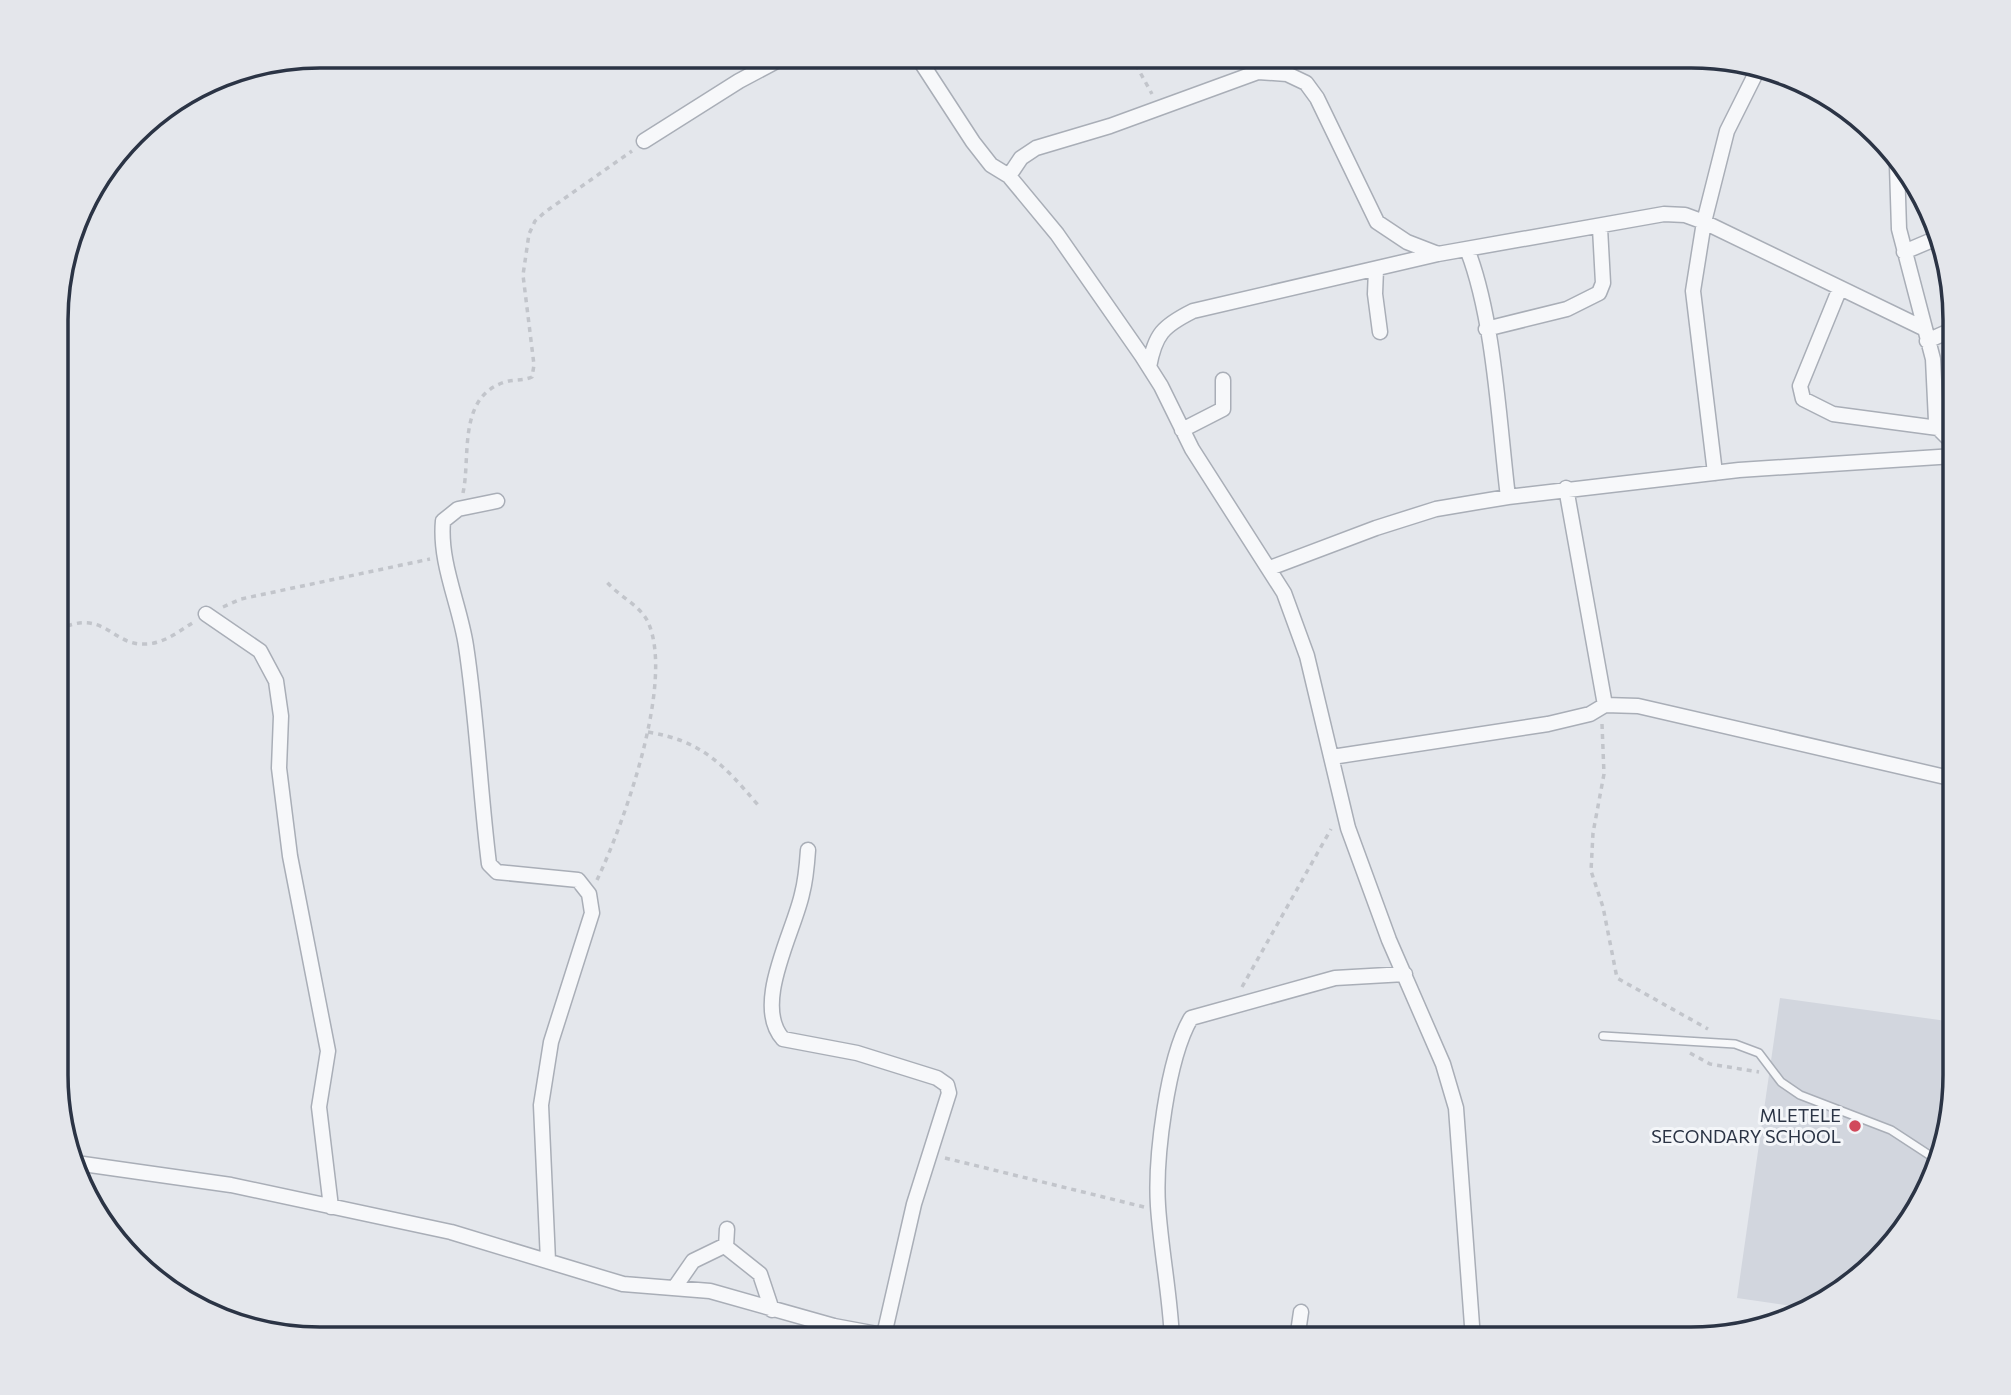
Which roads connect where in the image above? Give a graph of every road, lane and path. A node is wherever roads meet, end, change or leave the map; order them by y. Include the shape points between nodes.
1 (763, 68) edge
2 (925, 68) edge
3 (1138, 68) edge
4 (1754, 77) edge
5 (1160, 108) junction
6 (644, 141) joint
7 (1897, 175) edge
8 (1009, 176) junction
9 (1704, 222) junction
10 (1600, 228) junction
11 (1930, 241) edge
12 (1467, 249) junction
13 (1904, 252) junction
14 (1438, 254) junction
15 (1376, 269) junction
16 (1840, 288) junction
17 (1486, 329) junction
18 (1380, 332) dead end
19 (1943, 332) edge
20 (1925, 335) junction
21 (1149, 367) junction
22 (1223, 380) dead end
23 (1938, 428) junction
24 (1182, 430) junction
25 (1943, 433) edge
26 (1943, 457) edge
27 (1715, 473) junction
28 (1566, 488) junction
29 (1508, 496) junction
30 (497, 501) dead end
31 (458, 509) junction
32 (446, 556) junction
33 (1270, 568) junction
34 (606, 581) dead end
35 (206, 614) junction
36 (68, 627) edge
37 (1602, 706) junction
38 (648, 732) junction
39 (1332, 757) junction
40 (1943, 776) edge
41 (758, 805) dead end
42 (1343, 808) junction
43 (808, 850) dead end
44 (589, 894) junction
45 (1405, 974) junction
46 (1229, 1006) junction
47 (1603, 1036) dead end
48 (1679, 1042) junction
49 (1726, 1043) junction
50 (1775, 1075) junction
51 (932, 1144) junction
52 (1930, 1154) edge
53 (85, 1164) edge
54 (331, 1208) junction
55 (1158, 1211) junction
56 (727, 1229) dead end
57 (726, 1245) junction
58 (548, 1261) junction
59 (675, 1287) junction
60 (772, 1310) junction
61 (1301, 1312) dead end
62 (840, 1327) edge
63 (886, 1327) edge
64 (1171, 1327) edge
65 (1299, 1327) edge
66 (1472, 1327) edge

1 - 6 street
2 - 8 street via 985,158
3 - 5 path
4 - 9 street via 1727,131
5 - 8 street via 1036,148 1021,158
5 - 14 street via 1258,72 1287,74 1306,83 1377,222 1407,242
6 - 31 path via 536,221 523,275 532,377 493,388 474,409 467,427 466,478
7 - 13 street via 1896,211
8 - 21 street via 1057,234
9 - 10 street via 1664,214
9 - 16 street
9 - 27 street via 1693,291
10 - 12 street
10 - 17 street via 1600,293 1567,309
11 - 13 street
12 - 14 street
12 - 17 street
13 - 20 street
14 - 15 street
15 - 18 street
15 - 21 street via 1193,311 1163,329 1153,344
16 - 20 street
16 - 23 street via 1800,386 1803,399 1833,414
17 - 29 street
19 - 20 street
20 - 23 street via 1933,359
21 - 24 street
22 - 24 street via 1223,409
23 - 25 street
24 - 33 street
26 - 27 street
27 - 28 street
28 - 29 street
28 - 37 street
29 - 33 street via 1436,509
30 - 31 street
31 - 32 street via 443,521
32 - 35 path via 242,599
32 - 44 street via 467,648 489,864 497,872 578,880
33 - 39 street via 1307,656
34 - 38 path via 647,620 653,637
35 - 36 path via 148,645 84,622
35 - 54 street via 260,652 276,681 281,716 279,768 289,843 328,1051 319,1107
37 - 39 street via 1590,714 1548,724
37 - 40 street via 1638,706
37 - 49 path via 1604,766 1591,871 1617,978 1701,1024
38 - 41 path via 704,750 726,767
38 - 44 path via 626,811
39 - 42 street
42 - 45 street via 1367,884
42 - 46 path
43 - 51 street via 802,895 771,1006 776,1031 783,1039 857,1053 947,1085 949,1093
44 - 58 street via 592,913 551,1042 541,1105
45 - 46 street via 1335,978
45 - 66 street via 1443,1064 1456,1108
46 - 55 street via 1191,1018 1185,1028 1161,1140
47 - 48 lane
48 - 49 lane
48 - 50 path via 1710,1064
49 - 50 lane via 1759,1053
50 - 52 lane via 1800,1095 1891,1130
51 - 55 path via 948,1160
51 - 63 street
53 - 54 street via 231,1185
54 - 58 street via 451,1232
55 - 64 street
56 - 57 street
57 - 59 street via 693,1261
57 - 60 street via 760,1274
58 - 59 street via 623,1284
59 - 60 street via 710,1291
60 - 62 street
61 - 65 street

